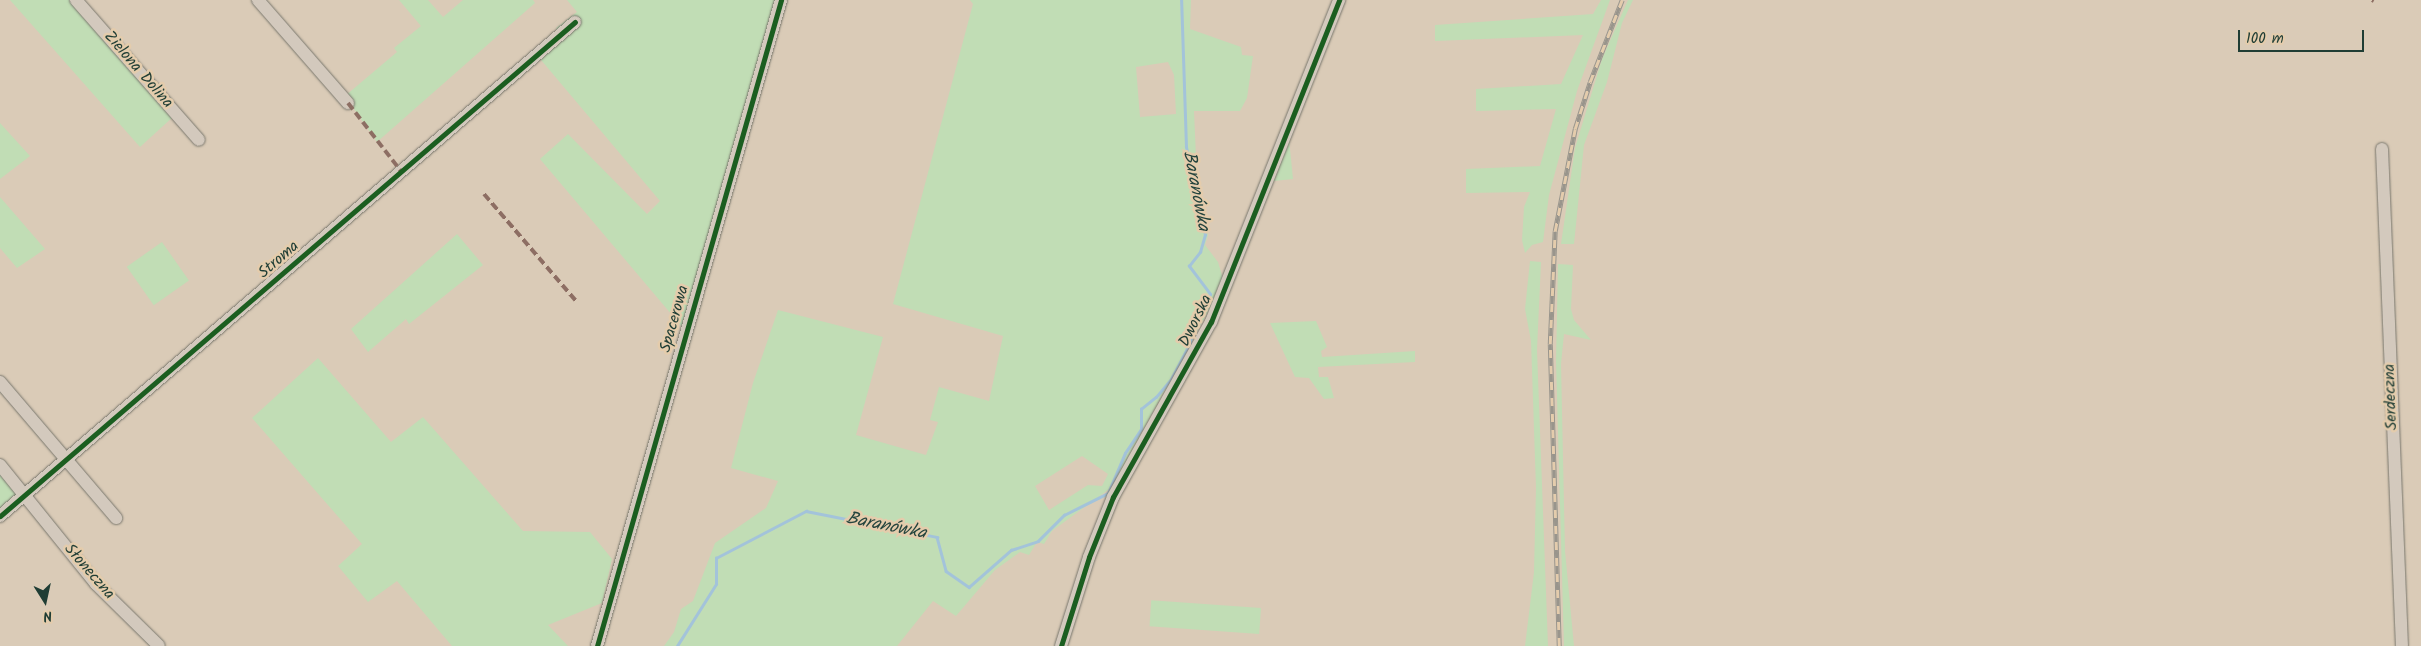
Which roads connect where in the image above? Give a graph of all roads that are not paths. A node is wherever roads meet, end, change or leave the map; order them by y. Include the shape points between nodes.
1 (76, 0) edge
2 (258, 0) edge
3 (782, 0) edge
4 (1339, 0) edge
5 (575, 22) dead end
6 (348, 103) dead end
7 (199, 140) dead end
8 (2382, 149) dead end
9 (0, 382) edge
10 (66, 459) junction
11 (0, 465) edge
12 (25, 495) junction
13 (0, 516) edge
14 (116, 518) dead end
15 (159, 646) edge
16 (597, 646) edge
17 (1061, 646) edge
18 (2402, 646) edge

1 - 7 street, Zielona Dolina
2 - 6 street
3 - 16 street, Spacerowa
4 - 17 street, Dworska via 1211,322 1113,496 1089,557
5 - 10 street, Stroma
8 - 18 street, Serdeczna
9 - 10 street
10 - 12 street, Stroma
10 - 14 street
11 - 12 street, Słoneczna
12 - 13 street, Stroma
12 - 15 street, Słoneczna via 96,584

